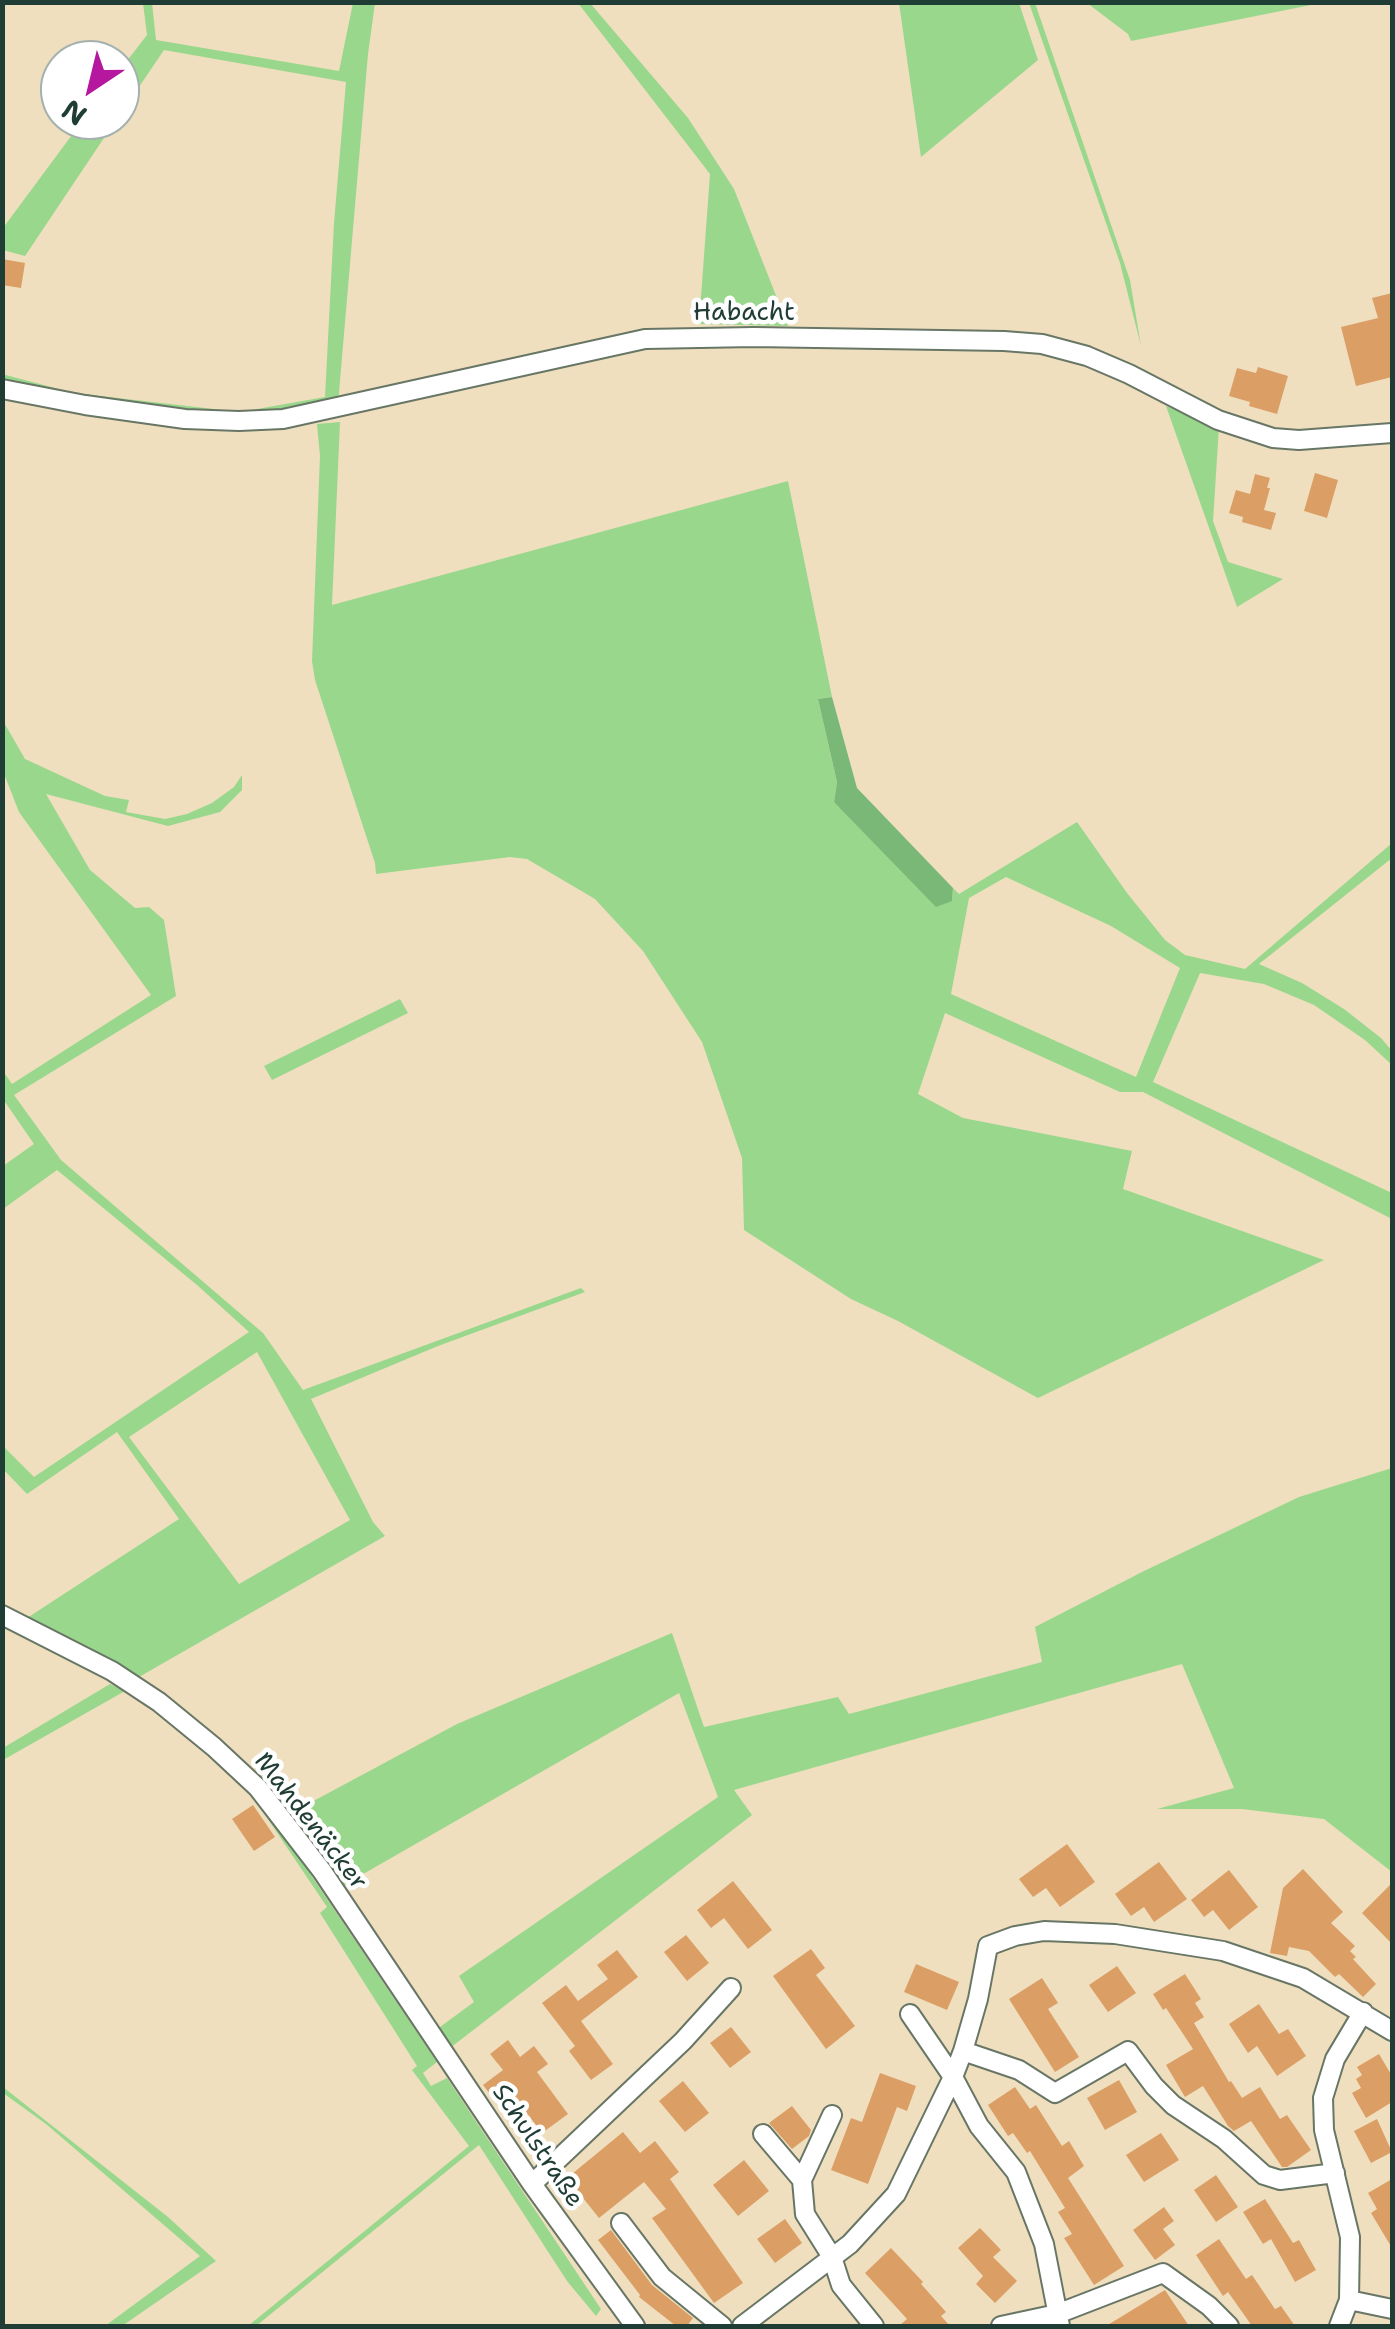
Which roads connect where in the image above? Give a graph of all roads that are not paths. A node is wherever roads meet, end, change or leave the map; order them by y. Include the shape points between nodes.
1 (2, 389) edge
2 (1392, 434) edge
3 (2, 1614) edge
4 (731, 1988) dead end
5 (402, 1991) joint
6 (1363, 2012) junction
7 (910, 2014) dead end
8 (1392, 2031) edge
9 (963, 2052) junction
10 (953, 2078) junction
11 (832, 2115) dead end
12 (763, 2134) dead end
13 (1336, 2173) junction
14 (802, 2180) junction
15 (532, 2184) junction
16 (621, 2223) dead end
17 (832, 2257) junction
18 (1349, 2300) junction
19 (1392, 2309) edge
20 (1058, 2320) edge
21 (635, 2326) edge
22 (722, 2326) edge
23 (742, 2326) edge
24 (874, 2326) edge
25 (1001, 2326) edge
26 (1229, 2326) edge
27 (1340, 2326) edge

1 - 2 street, Habacht via 239,422 283,419 645,340 1004,341 1087,356 1218,420 1273,438
3 - 5 street, Mahdenäcker via 112,1670 226,1757 322,1871
4 - 15 street
5 - 15 street, Schulstraße
6 - 8 street
6 - 9 street via 1303,1978 1223,1951 1044,1931 988,1946
6 - 13 street via 1334,2058 1323,2098
7 - 10 street
9 - 10 street
9 - 13 street via 1019,2070 1055,2093 1128,2051 1174,2105 1264,2175 1280,2180
10 - 17 street via 896,2194
10 - 20 street via 978,2126 1016,2172 1044,2244
11 - 14 street
12 - 14 street
13 - 18 street via 1350,2237
14 - 17 street via 805,2214
15 - 21 street, Schulstraße
16 - 22 street via 662,2276
17 - 23 street
17 - 24 street via 840,2285
18 - 19 street
18 - 27 street
20 - 25 street
20 - 26 street via 1163,2273

